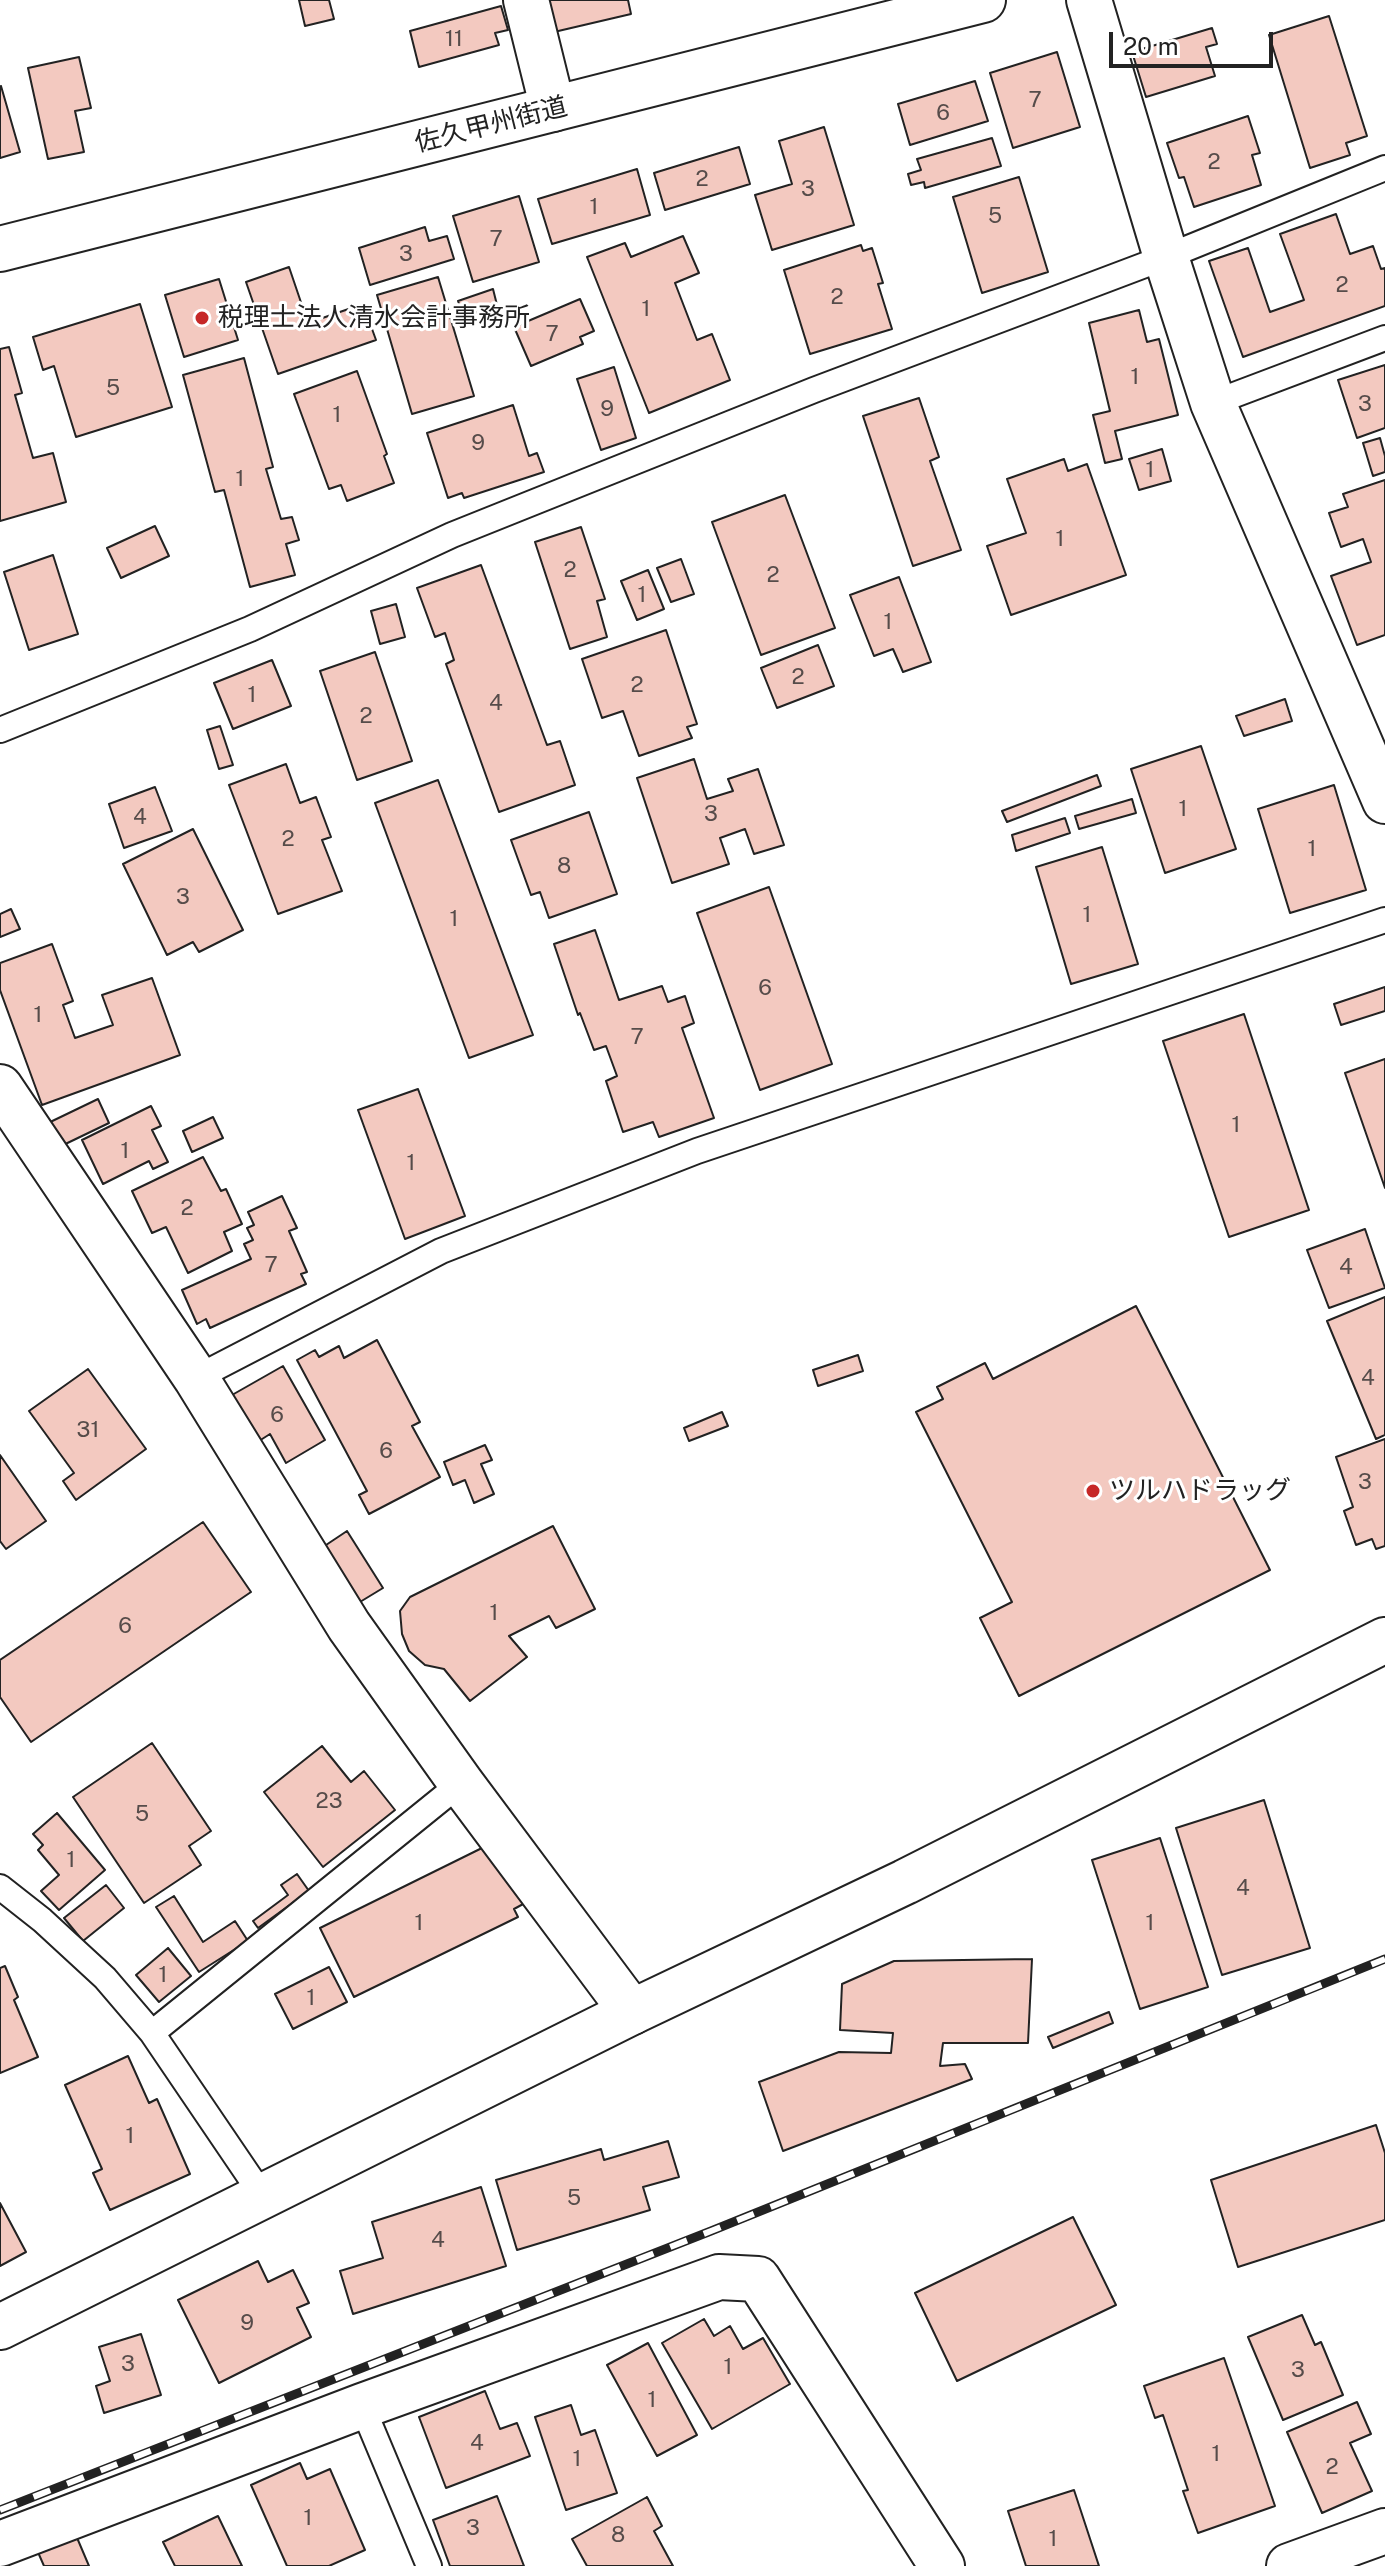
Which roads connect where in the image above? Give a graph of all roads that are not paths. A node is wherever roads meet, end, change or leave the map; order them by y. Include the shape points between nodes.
1 (526, 0) edge
2 (983, 0) edge
3 (1089, 0) edge
4 (553, 109) junction
5 (1385, 168) edge
6 (0, 249) edge
7 (1166, 257) junction
8 (1385, 338) edge
9 (1213, 403) junction
10 (0, 730) edge
11 (1385, 801) edge
12 (1385, 920) edge
13 (0, 1087) edge
14 (196, 1378) junction
15 (1385, 1640) edge
16 (461, 1783) junction
17 (0, 1887) edge
18 (632, 2012) junction
19 (152, 2033) junction
20 (262, 2195) junction
21 (0, 2327) edge
22 (362, 2406) junction
23 (1385, 2531) edge
24 (0, 2544) edge
25 (429, 2566) edge
26 (942, 2566) edge
27 (1289, 2566) edge

1 - 4 street
2 - 4 street, 佐久甲州街道
3 - 7 street
4 - 6 street, 佐久甲州街道
5 - 7 lane
7 - 9 street
7 - 10 lane via 452,535 250,629
8 - 9 lane
9 - 11 street
12 - 14 lane via 683,1156 441,1251
13 - 14 street
14 - 16 street via 349,1626
15 - 18 street via 905,1882
16 - 18 street
16 - 19 lane
17 - 19 lane via 105,1978
18 - 20 street
19 - 20 lane
20 - 21 street
22 - 24 street
22 - 25 lane
22 - 26 street via 719,2277 758,2279
23 - 27 street

